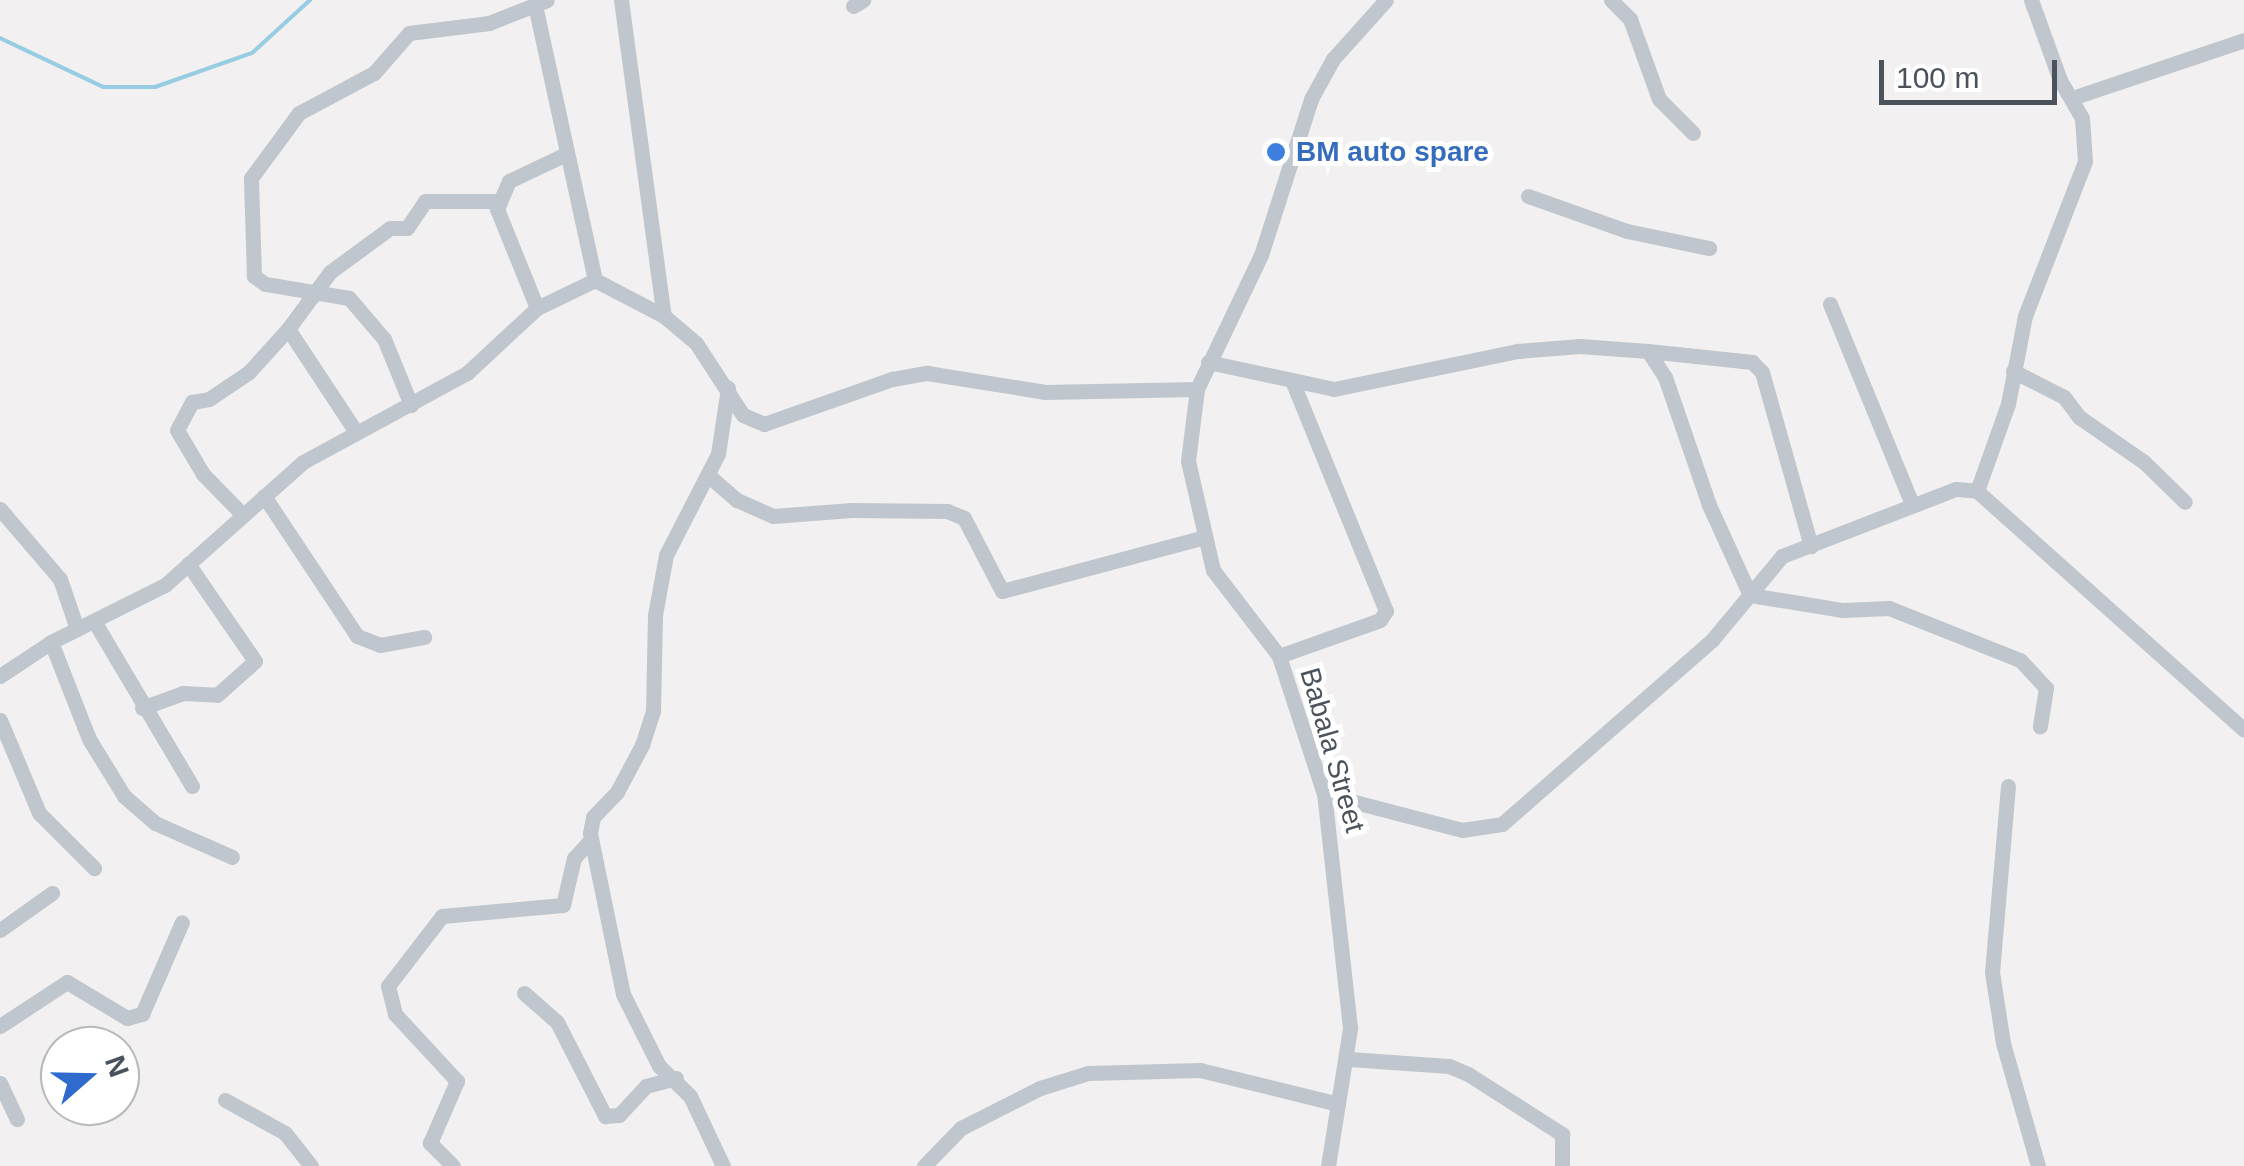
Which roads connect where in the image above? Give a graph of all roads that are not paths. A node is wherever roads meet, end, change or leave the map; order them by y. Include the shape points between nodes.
1 (620, 0) edge
2 (1386, 0) edge
3 (1611, 0) edge
4 (2031, 0) edge
5 (541, 2) edge
6 (2244, 40) edge
7 (2072, 98) junction
8 (1693, 133) dead end
9 (566, 154) junction
10 (1528, 196) dead end
11 (498, 201) junction
12 (1709, 248) dead end
13 (594, 280) junction
14 (313, 294) junction
15 (1830, 304) dead end
16 (537, 308) junction
17 (664, 316) junction
18 (288, 330) junction
19 (1648, 351) junction
20 (1208, 362) junction
21 (2013, 371) junction
22 (1293, 383) junction
23 (728, 387) junction
24 (1197, 389) junction
25 (411, 405) junction
26 (356, 432) junction
27 (710, 476) junction
28 (1977, 491) junction
29 (264, 496) junction
30 (2185, 502) dead end
31 (1912, 504) junction
32 (0, 509) edge
33 (242, 514) junction
34 (1200, 538) junction
35 (1811, 546) junction
36 (188, 564) junction
37 (1750, 595) junction
38 (94, 621) junction
39 (77, 628) junction
40 (424, 637) dead end
41 (51, 642) junction
42 (1280, 656) junction
43 (0, 676) edge
44 (142, 708) junction
45 (0, 720) edge
46 (2040, 728) dead end
47 (2244, 730) edge
48 (192, 786) dead end
49 (2008, 786) dead end
50 (1324, 794) junction
51 (590, 842) junction
52 (232, 857) dead end
53 (94, 868) dead end
54 (52, 894) dead end
55 (182, 922) dead end
56 (0, 930) edge
57 (524, 993) dead end
58 (0, 1026) edge
59 (1349, 1059) junction
60 (676, 1078) junction
61 (0, 1084) edge
62 (224, 1100) dead end
63 (1338, 1104) junction
64 (17, 1119) dead end
65 (312, 1166) edge
66 (453, 1166) edge
67 (723, 1166) edge
68 (924, 1166) edge
69 (1328, 1166) edge
70 (1562, 1166) edge
71 (2038, 1166) edge

1 - 17 street
2 - 20 street, Babala Street via 1333,59 1312,99 1261,256
3 - 8 street via 1630,19 1659,100
4 - 7 street
5 - 9 street
5 - 14 street via 489,22 409,33 394,57 299,112 276,141 251,178 254,276
6 - 7 street
7 - 21 street via 2087,141 2085,160 2058,216
9 - 11 street via 509,181
9 - 13 street
10 - 12 street via 1627,231
11 - 14 street via 425,201 408,228 390,228 330,272
11 - 16 street via 504,241
13 - 16 street
13 - 17 street
14 - 18 street
14 - 25 street via 349,298 366,316 384,339
15 - 31 street
16 - 25 street via 466,373
17 - 23 street via 696,343
18 - 26 street
18 - 33 street via 249,372 210,400 192,402 178,430 203,474
19 - 22 street via 1518,351 1359,386
19 - 35 street via 1736,359 1762,372
19 - 37 street via 1665,377 1708,506
20 - 22 street
20 - 24 street, Babala Street
21 - 28 street
21 - 30 street via 2064,396 2080,417
22 - 42 street via 1386,611 1380,620
23 - 24 street via 743,415 764,424 927,373 1044,392
23 - 27 street
24 - 34 street, Babala Street via 1188,461
25 - 26 street
26 - 29 street via 317,452
27 - 34 street via 737,500 773,516 852,510 964,518 1002,591
27 - 51 street via 666,556 655,614 653,711 642,745 617,792 594,817
28 - 31 street via 1944,491
28 - 47 street
29 - 33 street
29 - 40 street via 358,636 380,646
31 - 35 street
32 - 39 street via 60,579
33 - 36 street
34 - 42 street, Babala Street via 1224,589
35 - 37 street via 1782,556
36 - 38 street via 165,585
36 - 44 street via 254,661 217,694 184,693
37 - 46 street via 1843,610 1889,608 2020,660 2046,688
37 - 50 street via 1712,640 1502,824 1462,830
38 - 39 street
38 - 44 street
39 - 41 street
41 - 43 street
41 - 52 street via 89,738 124,796 155,824
42 - 50 street, Babala Street
44 - 48 street
45 - 53 street via 38,814
49 - 71 street via 1992,972 2002,1043
50 - 59 street, Babala Street via 1342,919
51 - 60 street via 623,994 660,1066
51 - 66 street via 574,858 563,905 442,916 388,986 395,1014 458,1081 430,1144
54 - 56 street
55 - 58 street via 142,1014 122,1015 68,982
57 - 60 street via 557,1022 605,1116 619,1115 646,1086
59 - 63 street, Babala Street
59 - 70 street via 1449,1066 1468,1074 1562,1134
60 - 67 street
61 - 64 street
62 - 65 street via 285,1133
63 - 68 street via 1200,1070 1088,1073 1040,1088 961,1128
63 - 69 street, Babala Street

